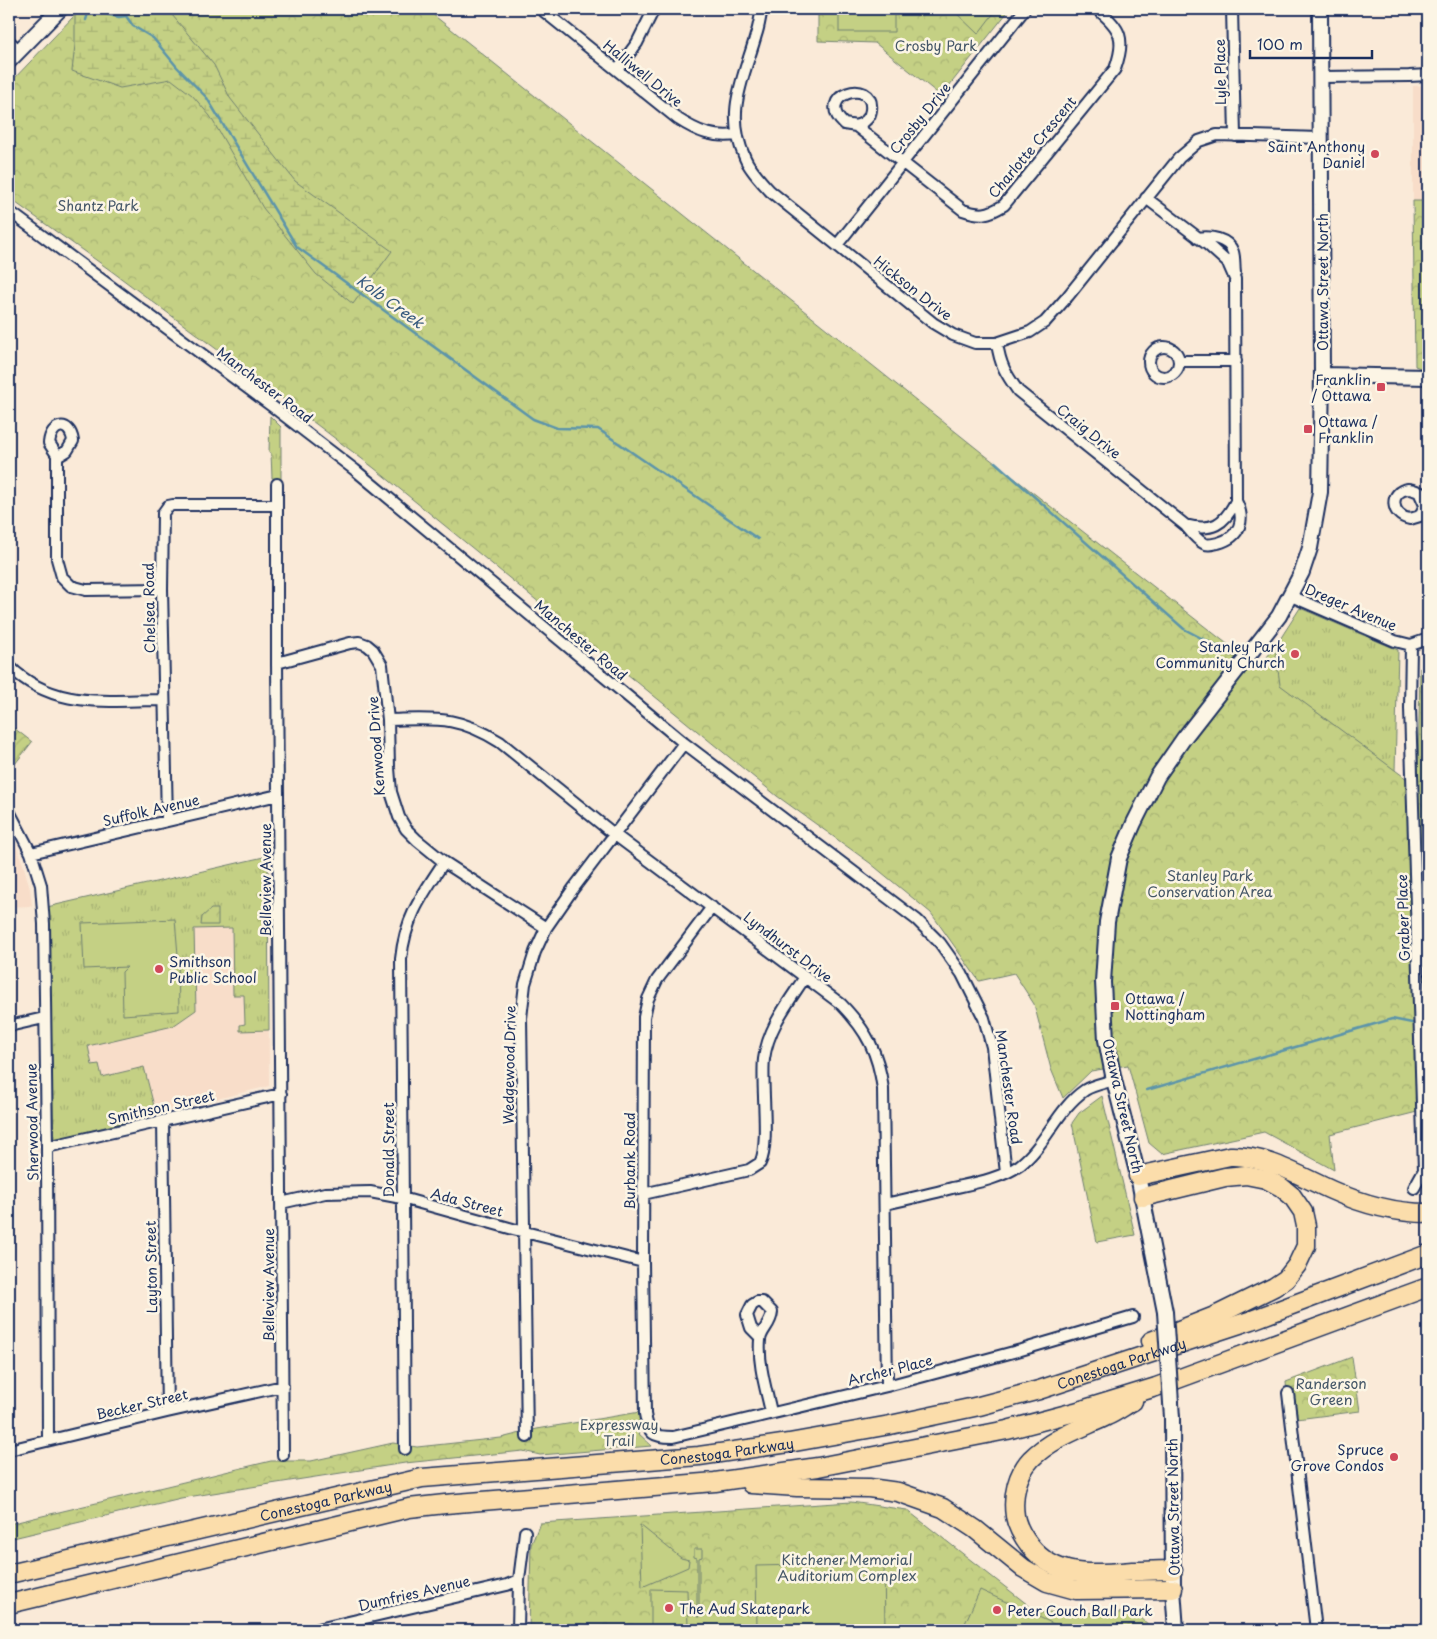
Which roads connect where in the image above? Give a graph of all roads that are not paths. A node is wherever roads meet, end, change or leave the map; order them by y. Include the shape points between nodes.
1 (60, 9) edge
2 (541, 9) edge
3 (654, 9) edge
4 (762, 9) edge
5 (1025, 9) edge
6 (1097, 9) edge
7 (1232, 9) edge
8 (1320, 9) edge
9 (12, 51) edge
10 (617, 70) junction
11 (1428, 74) edge
12 (1321, 77) junction
13 (856, 126) dead end
14 (737, 135) junction
15 (1235, 136) junction
16 (1320, 138) junction
17 (903, 162) junction
18 (1146, 198) junction
19 (9, 211) edge
20 (837, 244) junction
21 (998, 343) junction
22 (1236, 361) junction
23 (1180, 362) dead end
24 (1322, 375) junction
25 (1428, 377) edge
26 (57, 457) dead end
27 (277, 484) dead end
28 (1236, 501) junction
29 (276, 505) junction
30 (1185, 525) junction
31 (162, 589) junction
32 (1291, 596) junction
33 (1428, 639) edge
34 (1411, 645) junction
35 (276, 663) junction
36 (9, 666) edge
37 (164, 700) junction
38 (388, 720) junction
39 (684, 743) junction
40 (278, 795) junction
41 (9, 811) edge
42 (167, 820) junction
43 (615, 834) junction
44 (31, 853) junction
45 (444, 862) junction
46 (712, 907) junction
47 (546, 928) junction
48 (805, 977) junction
49 (44, 1018) junction
50 (9, 1026) edge
51 (1114, 1080) junction
52 (281, 1094) junction
53 (163, 1121) junction
54 (47, 1147) junction
55 (1006, 1173) junction
56 (1138, 1176) junction
57 (1414, 1188) dead end
58 (643, 1194) junction
59 (1143, 1196) junction
60 (402, 1198) junction
61 (281, 1203) junction
62 (885, 1204) junction
63 (1428, 1213) edge
64 (523, 1232) junction
65 (1428, 1254) edge
66 (643, 1262) junction
67 (1428, 1286) edge
68 (1133, 1317) dead end
69 (760, 1337) dead end
70 (282, 1386) junction
71 (887, 1386) junction
72 (1156, 1387) junction
73 (1039, 1390) junction
74 (1288, 1393) dead end
75 (167, 1412) junction
76 (771, 1412) junction
77 (652, 1433) joint
78 (527, 1437) dead end
79 (48, 1440) junction
80 (405, 1449) dead end
81 (9, 1450) edge
82 (283, 1455) dead end
83 (715, 1482) junction
84 (525, 1532) dead end
85 (1174, 1570) junction
86 (9, 1574) edge
87 (519, 1580) junction
88 (1174, 1589) junction
89 (9, 1604) edge
90 (314, 1630) edge
91 (518, 1630) edge
92 (1176, 1630) edge
93 (1316, 1630) edge

1 - 9 main road
2 - 10 street, Halliwell Drive
3 - 10 street via 637,43
4 - 14 street, Hickson Drive via 738,88
5 - 17 street, Crosby Drive
6 - 17 street, Charlotte Crescent via 1113,22 1119,35 1121,52 1115,68 1004,205 990,213 975,214 963,210
7 - 15 street, Lyle Place
8 - 12 main road, Ottawa Street North
10 - 14 street, Halliwell Drive via 695,130 720,137
11 - 12 street
12 - 16 main road, Ottawa Street North
13 - 17 street, Charlotte Crescent
14 - 20 street, Hickson Drive via 745,158 770,191
15 - 16 street, Hickson Drive
15 - 18 street, Hickson Drive via 1217,135 1199,141 1179,158
16 - 24 main road, Ottawa Street North
17 - 20 street, Crosby Drive
18 - 21 street, Hickson Drive via 1045,322 1030,332
18 - 22 street, Craig Drive via 1228,263 1235,279
19 - 39 street, Manchester Road via 355,470
20 - 21 street, Hickson Drive via 953,335 975,343
21 - 30 street, Craig Drive via 1003,369 1018,391
22 - 23 street
22 - 28 street, Craig Drive
24 - 25 main road
24 - 32 main road, Ottawa Street North via 1320,492 1310,548
26 - 31 street via 57,559 62,576 72,586 86,590
27 - 29 street, Belleview Avenue
28 - 30 street via 1221,523 1199,529
28 - 30 street, Craig Drive via 1241,510 1241,522 1229,539 1203,544
29 - 31 street, Chelsea Road via 168,506 162,518
29 - 35 street, Belleview Avenue
31 - 37 street, Chelsea Road
32 - 34 street, Dreger Avenue
32 - 51 main road, Ottawa Street North via 1265,636 1157,777 1119,858 1107,922 1102,982 1106,1040
33 - 34 street
34 - 57 street, Graber Place via 1410,708 1424,1170
35 - 38 street, Kenwood Drive via 350,642 367,645 382,665
35 - 40 street, Belleview Avenue
36 - 37 street via 34,685 64,698
37 - 42 street, Chelsea Road
38 - 43 street, Lyndhurst Drive via 437,719 482,731
38 - 45 street, Kenwood Drive via 391,792 399,817 416,840
39 - 43 street, Wedgewood Drive
39 - 55 street, Manchester Road via 880,891 940,943 962,974 984,1018 992,1047
40 - 42 street, Suffolk Avenue
40 - 52 street, Belleview Avenue
41 - 44 street, Sherwood Avenue
42 - 44 street, Suffolk Avenue
43 - 46 street, Lyndhurst Drive
43 - 47 street, Wedgewood Drive
44 - 49 street, Sherwood Avenue via 41,885
45 - 47 street, Kenwood Drive
45 - 60 street, Donald Street via 414,910 401,959
46 - 48 street, Lyndhurst Drive
46 - 58 street, Burbank Road via 657,980 645,1008
47 - 64 street, Wedgewood Drive via 525,984 521,1018
48 - 58 street via 776,1021 766,1049 763,1072 764,1150 760,1163 749,1170
48 - 62 street, Lyndhurst Drive via 849,1012 875,1050 883,1089
49 - 50 street
49 - 54 street, Sherwood Avenue
51 - 55 street via 1092,1087 1077,1097 1033,1152
51 - 56 main road, Ottawa Street North
52 - 53 street, Smithson Street
52 - 61 street, Belleview Avenue
53 - 54 street, Smithson Street
53 - 75 street, Layton Street
54 - 79 street, Sherwood Avenue
55 - 62 street
56 - 59 main road, Ottawa Street North
56 - 63 highway via 1230,1156 1245,1156 1265,1160 1366,1204
58 - 66 street, Burbank Road
59 - 73 highway via 1225,1177 1246,1175 1266,1179 1292,1196 1303,1212 1306,1246 1298,1265 1274,1288 1216,1315 1094,1363
59 - 85 main road, Ottawa Street North, bridge via 1165,1312 1172,1418
60 - 61 street, Ada Street via 370,1192 325,1192
60 - 64 street, Ada Street
60 - 80 street, Donald Street
61 - 70 street, Belleview Avenue
62 - 71 street, Lyndhurst Drive
64 - 66 street, Ada Street
64 - 78 street, Wedgewood Drive
65 - 73 highway, Conestoga Parkway via 1252,1320
66 - 77 street, Burbank Road via 644,1414
67 - 72 highway, Conestoga Parkway
68 - 71 street, Archer Place
69 - 76 street via 760,1359
70 - 75 street, Becker Street
70 - 82 street, Belleview Avenue
71 - 76 street, Archer Place
72 - 83 highway, Conestoga Parkway via 1007,1430 818,1467
72 - 85 highway via 1109,1416 1064,1435 1040,1451 1020,1477 1014,1506 1024,1538 1040,1556 1060,1568 1091,1574
73 - 86 highway, Conestoga Parkway via 961,1410 789,1443 678,1458 422,1478
74 - 93 street
75 - 79 street, Becker Street
76 - 77 street, Archer Place via 673,1437
79 - 81 street, Becker Street
83 - 88 highway via 898,1492 943,1508 1023,1568 1047,1582 1076,1590
83 - 89 highway, Conestoga Parkway via 409,1508
84 - 87 street
85 - 88 main road, Ottawa Street North
87 - 90 street, Dumfries Avenue
87 - 91 street
88 - 92 main road, Ottawa Street North

